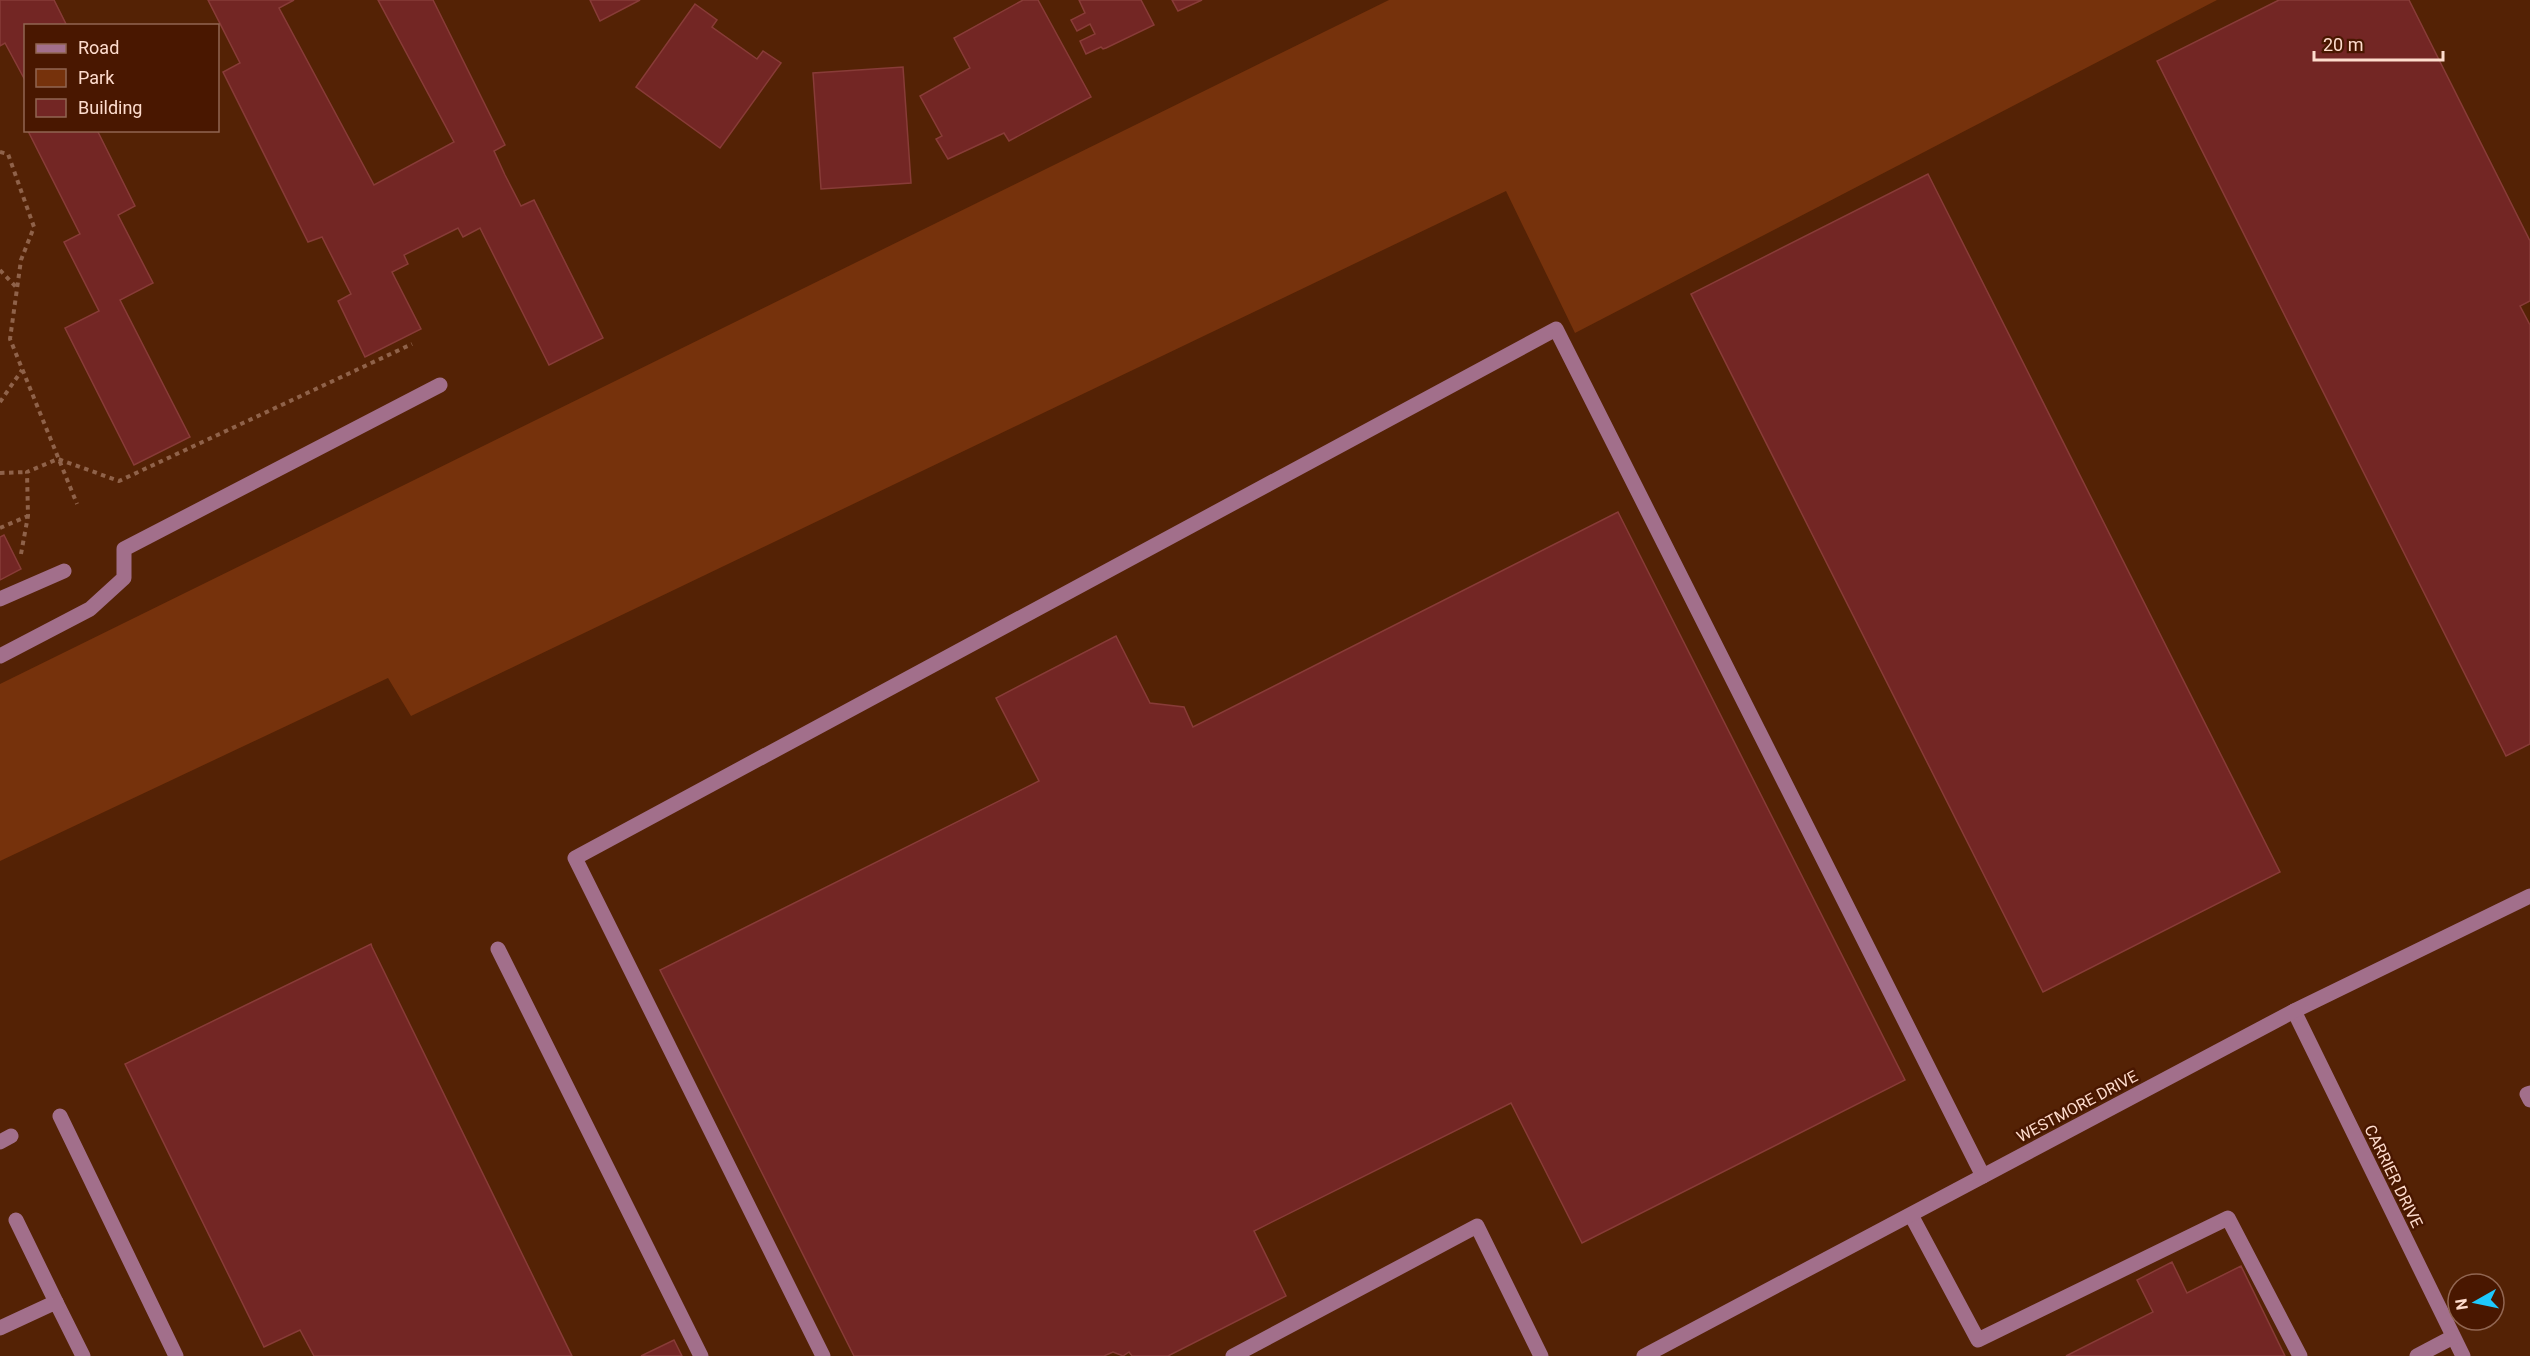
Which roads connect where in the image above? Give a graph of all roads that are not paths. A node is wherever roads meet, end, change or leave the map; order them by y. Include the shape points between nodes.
1 (440, 385) dead end
2 (64, 571) dead end
3 (0, 599) edge
4 (0, 656) edge
5 (2530, 896) edge
6 (498, 949) dead end
7 (2294, 1011) junction
8 (2530, 1093) edge
9 (2530, 1100) edge
10 (60, 1116) dead end
11 (1983, 1176) junction
12 (1911, 1215) junction
13 (16, 1220) dead end
14 (56, 1302) junction
15 (0, 1328) edge
16 (2453, 1337) junction
17 (1652, 1354) edge
18 (83, 1356) edge
19 (176, 1356) edge
20 (701, 1356) edge
21 (823, 1356) edge
22 (1233, 1356) edge
23 (1541, 1356) edge
24 (2300, 1356) edge
25 (2417, 1356) edge
26 (2463, 1356) edge

1 - 4 street via 124,549 124,578 90,609
2 - 3 street
5 - 7 street, WESTMORE DRIVE
6 - 20 street
7 - 11 street, WESTMORE DRIVE
7 - 16 street, CARRIER DRIVE
8 - 9 street
10 - 19 street
11 - 12 street, WESTMORE DRIVE
11 - 21 street via 1556,329 575,858
12 - 17 street, WESTMORE DRIVE
12 - 24 street via 1978,1340 2228,1218
13 - 14 street
14 - 15 street
14 - 18 street
16 - 25 street
16 - 26 street, CARRIER DRIVE
22 - 23 street via 1477,1226

